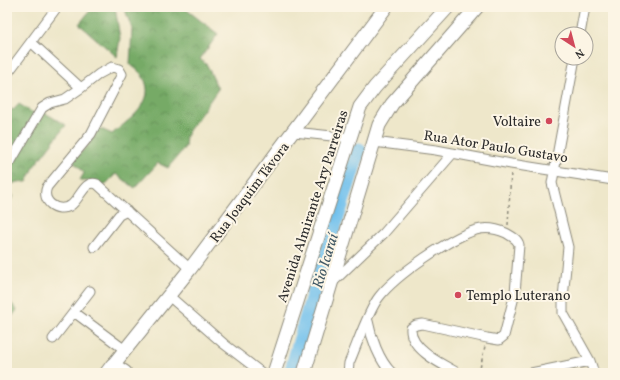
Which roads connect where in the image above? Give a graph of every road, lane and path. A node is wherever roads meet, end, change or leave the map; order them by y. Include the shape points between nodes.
1 (57, 7) edge
2 (386, 7) edge
3 (448, 7) edge
4 (477, 7) edge
5 (585, 7) edge
6 (581, 26) edge
7 (31, 42) junction
8 (574, 66) edge
9 (7, 74) edge
10 (82, 88) junction
11 (294, 132) junction
12 (351, 138) junction
13 (374, 142) junction
14 (453, 153) junction
15 (11, 161) dead end
16 (511, 164) junction
17 (554, 170) junction
18 (613, 180) edge
19 (127, 211) junction
20 (508, 234) junction
21 (94, 247) dead end
22 (190, 269) junction
23 (329, 286) junction
24 (90, 291) dead end
25 (169, 296) junction
26 (74, 312) junction
27 (368, 321) junction
28 (487, 338) junction
29 (53, 339) dead end
30 (126, 350) junction
31 (590, 361) junction
32 (110, 369) edge
33 (125, 373) edge
34 (262, 373) edge
35 (274, 373) edge
36 (304, 373) edge
37 (348, 373) edge
38 (392, 373) edge
39 (458, 373) edge
40 (479, 373) edge
41 (531, 373) edge
42 (594, 373) edge

1 - 7 street
2 - 11 main road, Rua Joaquim Távora
3 - 12 main road, Avenida Almirante Ary Parreiras via 360,107
4 - 13 main road via 392,104 379,125
5 - 6 street
7 - 9 street
7 - 10 street
8 - 17 street
10 - 15 street via 65,99 42,108
10 - 19 street via 109,69 116,68 121,72 120,80 91,134 47,187 45,197 55,207 66,207 74,203 87,185 94,183
11 - 12 street
11 - 22 main road, Rua Joaquim Távora
12 - 35 main road, Avenida Almirante Ary Parreiras
13 - 14 street, Rua Ator Paulo Gustavo
13 - 23 main road
14 - 16 street, Rua Ator Paulo Gustavo
14 - 23 street via 384,233
16 - 17 street, Rua Ator Paulo Gustavo
16 - 20 path
17 - 18 street, Rua Ator Paulo Gustavo
17 - 31 street via 553,191 568,247 563,313
19 - 21 street via 119,215
19 - 22 street
20 - 27 street via 488,228 477,230 444,245 392,283 375,302
20 - 28 street via 518,242 520,254 509,321 502,338
22 - 25 main road, Rua Joaquim Távora
23 - 36 main road
24 - 26 street
25 - 30 main road, Rua Joaquim Távora
25 - 34 street
26 - 29 street
26 - 30 street
27 - 37 street via 349,364
27 - 38 street via 383,361
28 - 39 street via 423,324 411,328 413,338 424,352
28 - 40 path
30 - 32 main road, Rua Joaquim Távora
31 - 41 street
31 - 42 street
32 - 33 main road

